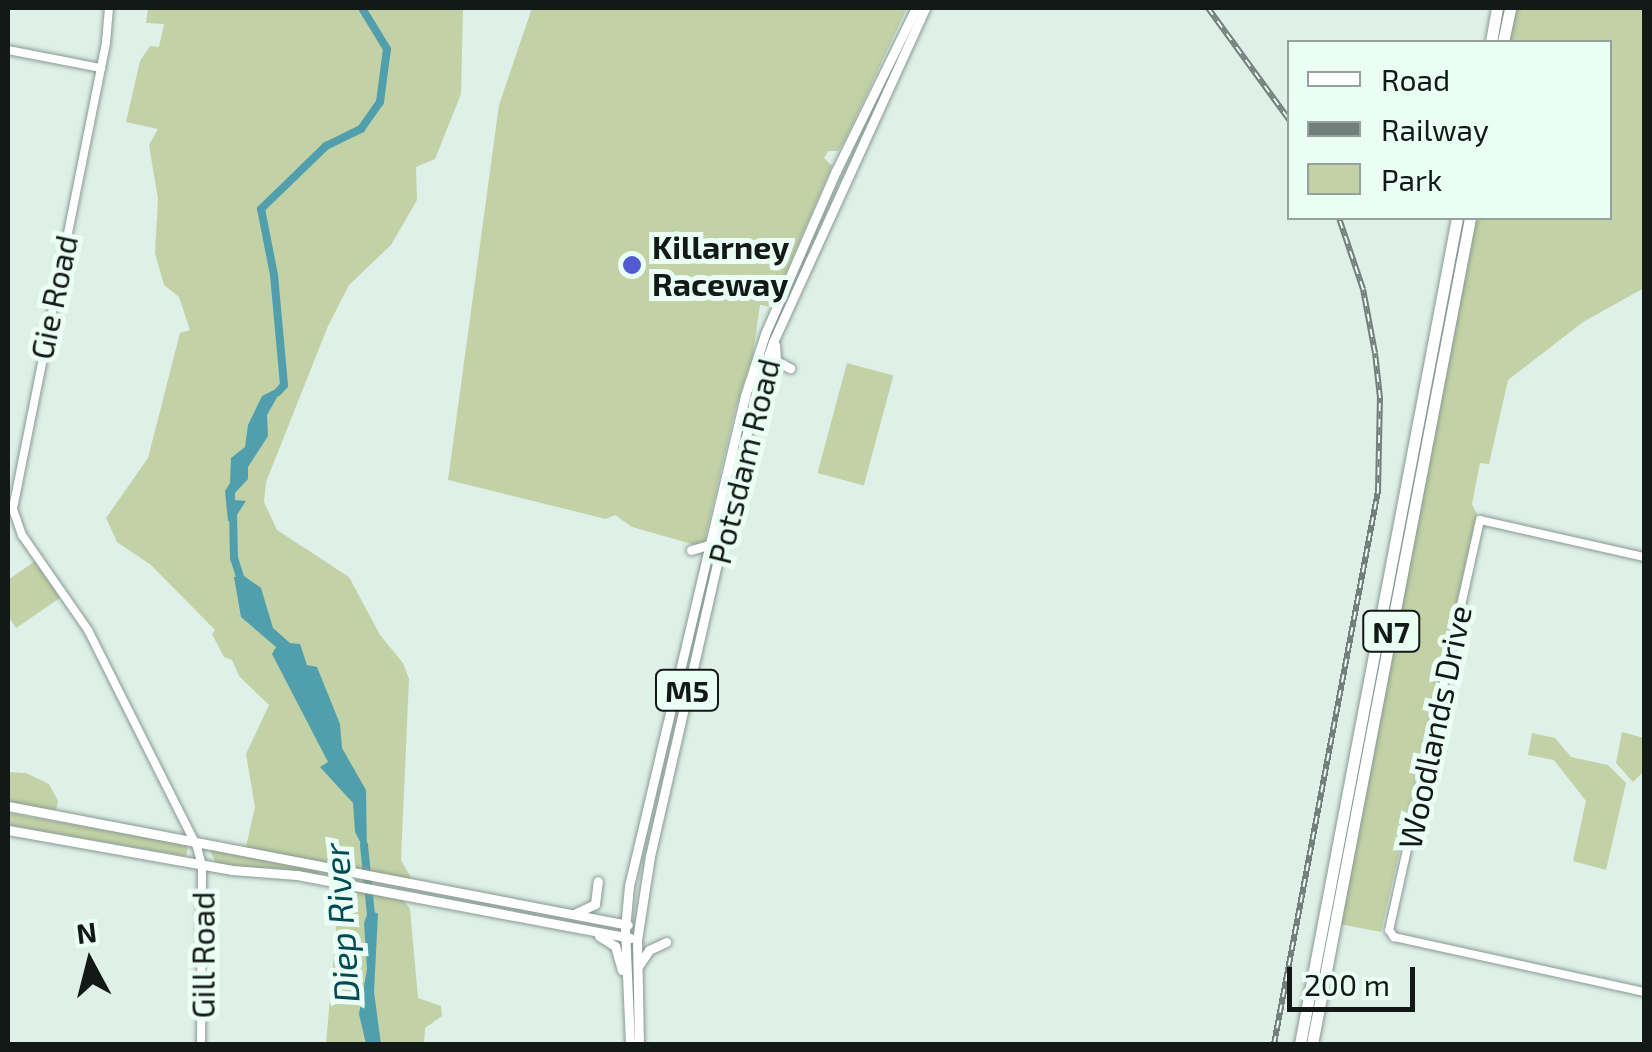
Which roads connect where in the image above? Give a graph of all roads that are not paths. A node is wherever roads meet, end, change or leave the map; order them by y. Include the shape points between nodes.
1 (109, 8) edge
2 (916, 8) edge
3 (924, 8) edge
4 (1497, 8) edge
5 (1510, 8) edge
6 (1491, 40) edge
7 (1503, 40) edge
8 (8, 50) edge
9 (101, 68) junction
10 (1457, 220) edge
11 (1470, 220) edge
12 (779, 328) junction
13 (790, 368) dead end
14 (708, 545) junction
15 (691, 550) dead end
16 (1644, 556) edge
17 (8, 806) edge
18 (642, 826) junction
19 (656, 828) junction
20 (8, 830) edge
21 (195, 840) junction
22 (202, 866) junction
23 (337, 877) junction
24 (598, 881) dead end
25 (413, 891) junction
26 (574, 913) junction
27 (625, 924) junction
28 (639, 928) junction
29 (582, 930) junction
30 (625, 938) junction
31 (637, 940) junction
32 (666, 942) dead end
33 (638, 968) junction
34 (628, 980) junction
35 (1644, 992) edge
36 (201, 1044) edge
37 (630, 1044) edge
38 (639, 1044) edge
39 (1300, 1044) edge
40 (1312, 1044) edge

1 - 9 street, Gie Road
2 - 14 main road, Potsdam Road / M5 via 765,334
3 - 12 main road, Potsdam Road / M5
4 - 6 highway
5 - 7 highway
8 - 9 street
9 - 21 street, Gie Road via 12,509 22,535 88,630
10 - 39 highway, N7
11 - 40 highway, N7
12 - 13 main road via 774,356
12 - 19 main road, Potsdam Road / M5 via 752,405
14 - 15 main road
14 - 18 main road, Potsdam Road / M5
16 - 35 street, Woodlands Drive via 1480,520 1390,934
17 - 21 main road
18 - 19 main road
18 - 27 main road, Potsdam Road / M5
19 - 28 main road, Potsdam Road / M5
20 - 22 main road
21 - 22 street, Gie Road
21 - 23 main road
22 - 23 main road
22 - 36 street, Gill Road
23 - 25 main road
24 - 26 main road via 595,904
25 - 26 main road
25 - 29 main road
26 - 27 main road
27 - 28 main road
27 - 30 main road, Potsdam Road / M5
28 - 31 main road, Potsdam Road / M5
29 - 30 main road
29 - 34 main road via 614,944
30 - 31 main road
30 - 34 main road, M5
31 - 33 main road, M5
32 - 33 main road via 648,950
33 - 38 main road, M5
34 - 37 main road, M5

